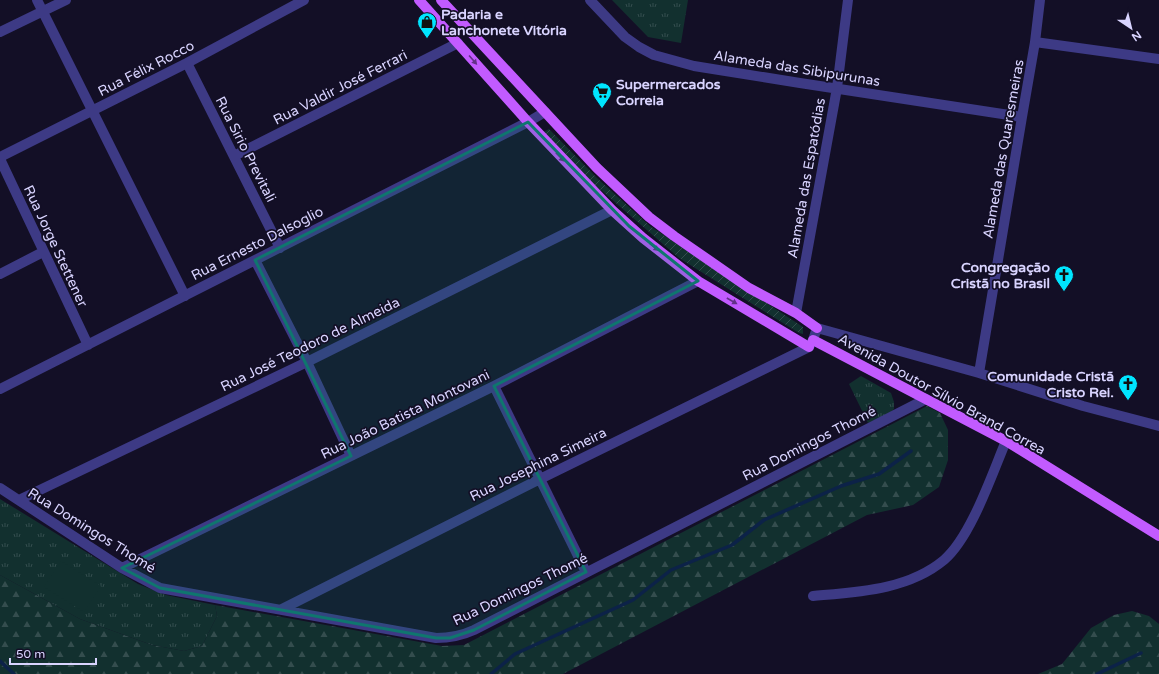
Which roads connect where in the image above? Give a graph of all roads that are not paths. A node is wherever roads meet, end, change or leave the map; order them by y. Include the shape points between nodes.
1 (37, 0) edge
2 (66, 0) edge
3 (304, 0) edge
4 (419, 0) edge
5 (441, 0) edge
6 (590, 0) edge
7 (848, 0) edge
8 (1040, 0) edge
9 (43, 12) junction
10 (0, 32) edge
11 (458, 42) junction
12 (1036, 42) junction
13 (1159, 59) edge
14 (187, 63) junction
15 (837, 88) junction
16 (92, 112) junction
17 (544, 112) junction
18 (1022, 117) junction
19 (528, 122) junction
20 (234, 156) junction
21 (0, 158) edge
22 (612, 210) junction
23 (280, 248) junction
24 (43, 252) junction
25 (255, 260) junction
26 (0, 274) edge
27 (698, 281) junction
28 (185, 296) junction
29 (796, 313) junction
30 (817, 328) junction
31 (811, 344) junction
32 (88, 345) junction
33 (307, 362) junction
34 (979, 373) junction
35 (494, 386) junction
36 (0, 389) edge
37 (926, 399) junction
38 (1159, 426) edge
39 (1006, 441) junction
40 (351, 456) junction
41 (540, 478) junction
42 (0, 488) edge
43 (19, 500) junction
44 (1159, 536) edge
45 (122, 568) junction
46 (586, 572) junction
47 (813, 596) dead end
48 (282, 609) junction

1 - 9 street
2 - 9 street
3 - 14 street, Rua Félix Rocco
4 - 11 main road, Avenida Doutor Sílvio Brand Correa
5 - 17 main road
6 - 15 street, Alameda das Sibipurunas via 625,37 654,55 694,66
7 - 15 street, Alameda das Espatódias
8 - 12 street, Alameda das Quaresmeiras
9 - 10 street
9 - 16 street
11 -> 19 main road, Avenida Doutor Sílvio Brand Correa
11 - 20 street, Rua Valdir José Ferrari
12 - 13 street
12 - 18 street, Alameda das Quaresmeiras
14 - 16 street, Rua Félix Rocco
14 - 20 street, Rua Sirio Previtali
15 - 18 street, Alameda das Sibipurunas
15 - 29 street, Alameda das Espatódias
16 - 21 street, Rua Félix Rocco
16 - 28 street
17 - 19 street, Rua Ernesto Dalsoglio
17 - 29 main road via 597,168 674,236 749,288
18 - 34 street, Alameda das Quaresmeiras
19 -> 22 main road, Avenida Doutor Sílvio Brand Correa
19 - 23 street, Rua Ernesto Dalsoglio
20 - 23 street, Rua Sirio Previtali
21 - 24 street, Rua Jorge Stettener
22 -> 27 main road, Avenida Doutor Sílvio Brand Correa
22 - 33 street, Rua José Teodoro de Almeida
23 - 25 street, Rua Ernesto Dalsoglio
24 - 26 street
24 - 32 street, Rua Jorge Stettener
25 - 28 street, Rua Ernesto Dalsoglio
25 - 33 street
27 -> 31 main road, Avenida Doutor Sílvio Brand Correa
27 - 35 street, Rua João Batista Montovani
28 - 32 street, Rua Ernesto Dalsoglio
29 - 30 main road
30 - 31 street
30 - 34 street
31 - 37 main road, Avenida Doutor Sílvio Brand Correa
31 - 41 street, Rua Josephina Simeira
32 - 36 street, Rua Ernesto Dalsoglio
33 - 40 street
33 - 43 street, Rua José Teodoro de Almeida
34 - 38 street via 1083,406
35 - 40 street, Rua João Batista Montovani
35 - 41 street
37 - 39 main road, Avenida Doutor Sílvio Brand Correa
37 - 46 street, Rua Domingos Thomé
39 - 44 main road, Avenida Doutor Sílvio Brand Correa
39 - 47 street via 976,512 961,539 945,559 925,573 896,584 860,592
40 - 45 street, Rua João Batista Montovani
41 - 46 street
41 - 48 street, Rua Josephina Simeira
42 - 43 street, Rua Domingos Thomé
43 - 45 street, Rua Domingos Thomé
45 - 48 street, Rua Domingos Thomé via 160,588
46 - 48 street, Rua Domingos Thomé via 464,635 450,638 436,638

